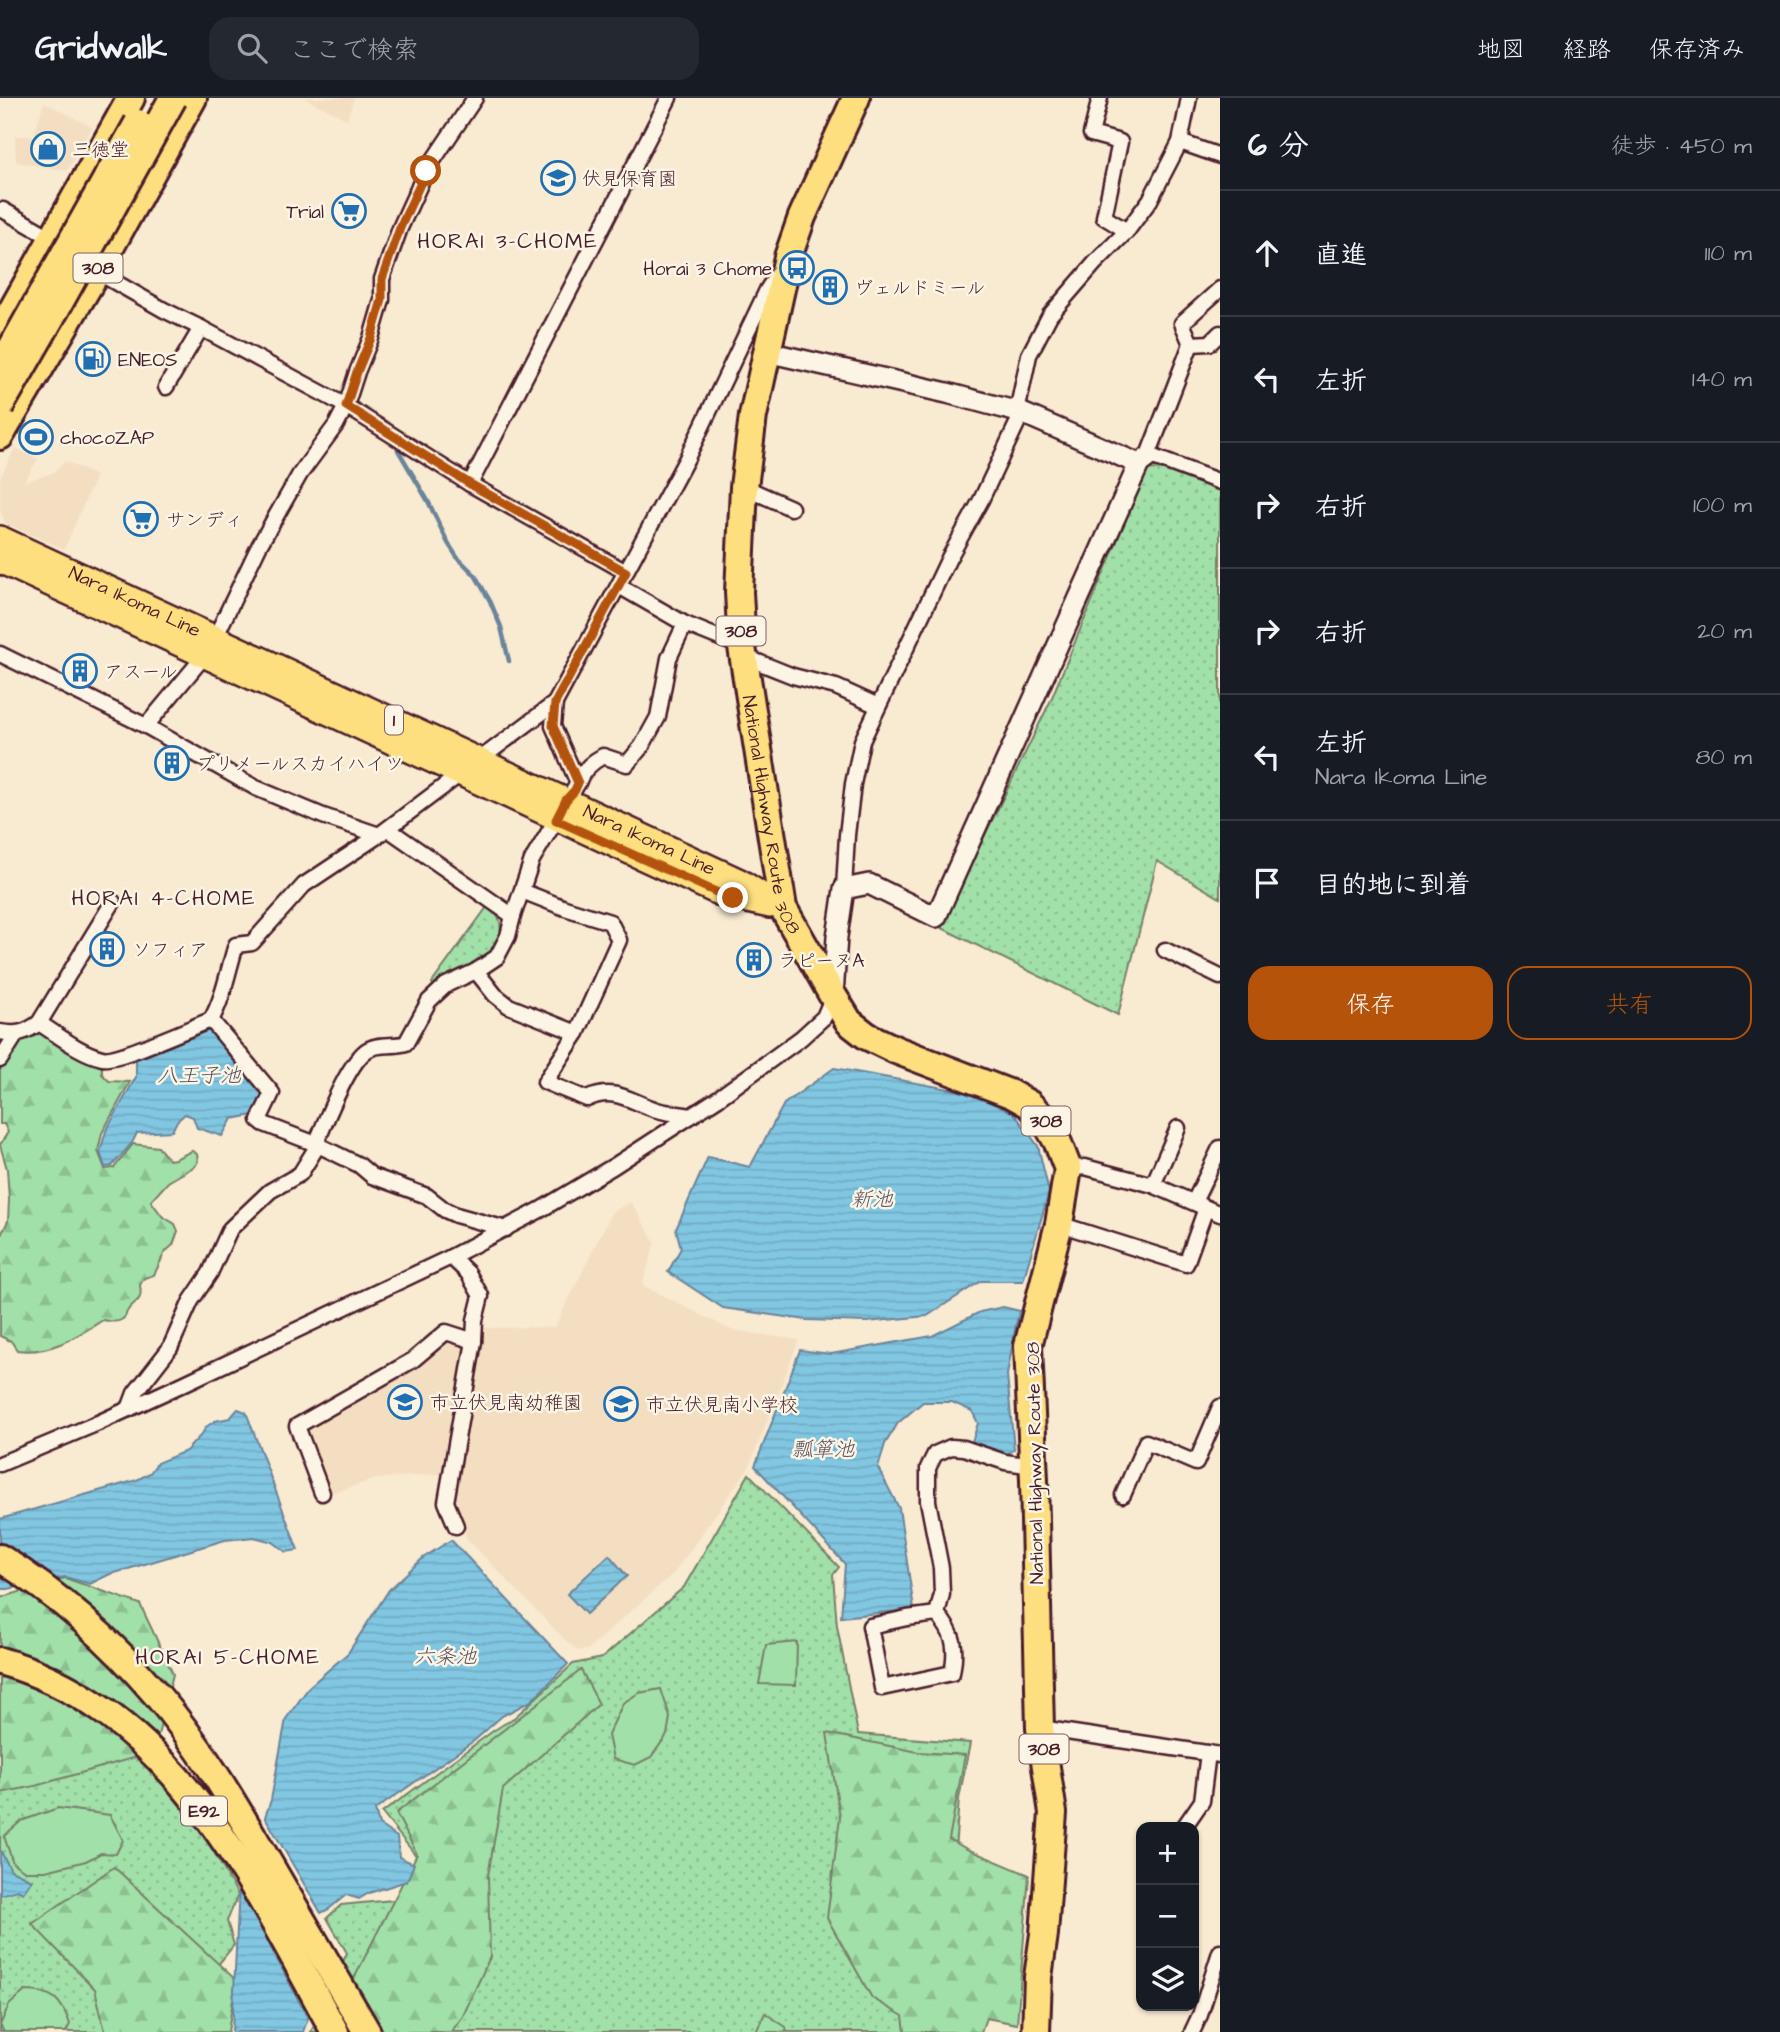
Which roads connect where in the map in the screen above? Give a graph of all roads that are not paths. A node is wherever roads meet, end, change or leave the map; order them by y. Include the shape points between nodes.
1 (131, 98) edge
2 (153, 98) edge
3 (173, 98) edge
4 (193, 98) edge
5 (475, 98) edge
6 (669, 98) edge
7 (856, 98) edge
8 (1100, 98) edge
9 (1189, 98) edge
10 (1180, 142) junction
11 (1220, 156) edge
12 (0, 210) edge
13 (1127, 231) junction
14 (53, 237) junction
15 (788, 257) junction
16 (96, 273) junction
17 (1220, 289) edge
18 (201, 328) junction
19 (0, 332) edge
20 (1220, 333) edge
21 (1191, 344) junction
22 (741, 345) junction
23 (767, 352) junction
24 (0, 369) edge
25 (166, 387) dead end
26 (0, 405) edge
27 (346, 406) junction
28 (1019, 412) junction
29 (0, 436) edge
30 (1143, 461) junction
31 (1220, 482) edge
32 (470, 484) junction
33 (744, 487) junction
34 (791, 508) dead end
35 (0, 538) edge
36 (0, 561) edge
37 (626, 572) junction
38 (619, 586) junction
39 (685, 624) junction
40 (210, 647) junction
41 (742, 652) junction
42 (0, 654) edge
43 (555, 703) junction
44 (878, 706) junction
45 (146, 726) junction
46 (479, 760) junction
47 (461, 774) junction
48 (567, 801) junction
49 (383, 832) junction
50 (844, 889) junction
51 (522, 891) junction
52 (113, 902) dead end
53 (783, 908) junction
54 (513, 916) junction
55 (1165, 950) dead end
56 (476, 971) junction
57 (1220, 977) edge
58 (833, 996) junction
59 (211, 1020) junction
60 (39, 1023) junction
61 (0, 1032) edge
62 (577, 1034) junction
63 (16, 1035) junction
64 (0, 1060) edge
65 (691, 1115) junction
66 (1178, 1128) dead end
67 (317, 1145) junction
68 (1220, 1149) edge
69 (1068, 1169) junction
70 (1153, 1185) junction
71 (1207, 1208) edge
72 (1059, 1224) junction
73 (506, 1229) junction
74 (451, 1257) junction
75 (474, 1341) junction
76 (1220, 1407) edge
77 (129, 1409) junction
78 (0, 1464) edge
79 (1033, 1466) junction
80 (322, 1493) dead end
81 (1124, 1495) dead end
82 (456, 1526) dead end
83 (0, 1558) edge
84 (937, 1614) junction
85 (0, 1661) edge
86 (1040, 1728) junction
87 (1214, 1754) edge
88 (1187, 1822) edge
89 (1220, 1952) edge
90 (335, 2032) edge
91 (367, 2032) edge
92 (1036, 2032) edge
93 (1192, 2032) edge

1 - 14 highway, 308
2 - 24 highway, 308, bridge
3 - 26 highway, 308, bridge
4 - 16 highway, 308
5 - 27 street via 426,171 400,228 382,279 382,300 371,338
6 - 32 street
7 - 15 highway, National Highway Route 308 / 308
8 - 13 street via 1091,134 1120,142 1104,217
9 - 10 street
10 - 11 street
10 - 13 street via 1150,200
12 - 14 street
13 - 28 street via 1051,315 1029,355
14 - 16 street
14 - 19 highway, 308
15 - 22 street
15 - 23 highway, National Highway Route 308 / 308
16 - 18 street
16 - 29 highway, 308
17 - 21 street via 1182,323
18 - 25 street
18 - 27 street
20 - 21 street via 1210,343
21 - 30 street
22 - 23 street
22 - 37 street
23 - 28 street
23 - 33 highway, National Highway Route 308 / 308
27 - 32 street
27 - 40 street via 264,536
28 - 30 street
28 - 44 street via 981,500
30 - 31 street via 1156,458
30 - 50 street via 936,917 869,884
32 - 37 street
33 - 34 street
33 - 41 highway, National Highway Route 308 / 308 via 739,592
35 - 40 main road, Nara Ikoma Line / 1
36 - 40 main road, Nara Ikoma Line / 1
37 - 38 street
38 - 39 street
38 - 43 street
39 - 41 street
39 - 48 street via 669,658 658,717 642,746 627,764 603,756 594,761 580,775
40 - 45 street
40 - 46 main road, Nara Ikoma Line / 1
40 - 47 main road, Nara Ikoma Line / 1
41 - 44 street
41 - 53 highway, National Highway Route 308 / 308
42 - 45 street
43 - 46 street
43 - 48 street via 553,726
44 - 50 street via 862,741 853,784
45 - 49 street via 256,788 323,816
46 - 47 street
46 - 48 main road, Nara Ikoma Line / 1
47 - 48 main road, Nara Ikoma Line / 1
47 - 49 street
48 - 51 street via 532,860
48 - 53 main road, Nara Ikoma Line / 1 via 725,896
49 - 54 street
49 - 59 street via 304,885 252,943 236,945
50 - 58 street
51 - 54 street
51 - 62 street via 610,922 619,940
52 - 60 street
53 - 58 highway, National Highway Route 308 / 308
54 - 56 street via 497,957
55 - 57 street
56 - 62 street via 509,1006
56 - 67 street via 446,985 429,1001 407,1043 370,1048 358,1058
58 - 65 street via 824,1017 801,1038
58 - 69 highway, National Highway Route 308 / 308 via 849,1022 867,1036 1029,1104 1045,1120
59 - 60 street via 105,1059
59 - 67 street via 272,1093 259,1120
60 - 63 street
61 - 63 street
62 - 65 street via 545,1082 587,1099 600,1093 616,1094 657,1110
63 - 64 street
65 - 73 street
66 - 70 street
67 - 73 street via 372,1176 427,1196 456,1215
67 - 77 street via 300,1174 270,1191 230,1229 170,1348 135,1393
68 - 71 street
69 - 70 street via 1085,1167
69 - 72 highway, National Highway Route 308 / 308
70 - 71 street
71 - 72 street via 1186,1264
72 - 79 highway, National Highway Route 308 / 308 via 1028,1346
73 - 74 street
74 - 75 street via 468,1273 481,1296
74 - 77 street
75 - 80 street via 446,1332 413,1360 297,1426
75 - 82 street via 446,1502
76 - 81 street via 1196,1463 1146,1442
77 - 78 street
79 - 84 street via 964,1448 951,1447 935,1454 928,1468 928,1501 941,1568
79 - 86 highway, National Highway Route 308 / 308
83 - 91 highway, E92 via 75,1612 142,1678 187,1734
84 - 84 street via 870,1626 882,1688 952,1673 954,1643
85 - 90 highway, E92 via 70,1689 94,1704 171,1772 237,1860
86 - 87 street
86 - 92 highway, National Highway Route 308 / 308 via 1053,1813
87 - 88 street via 1202,1801
89 - 93 street

